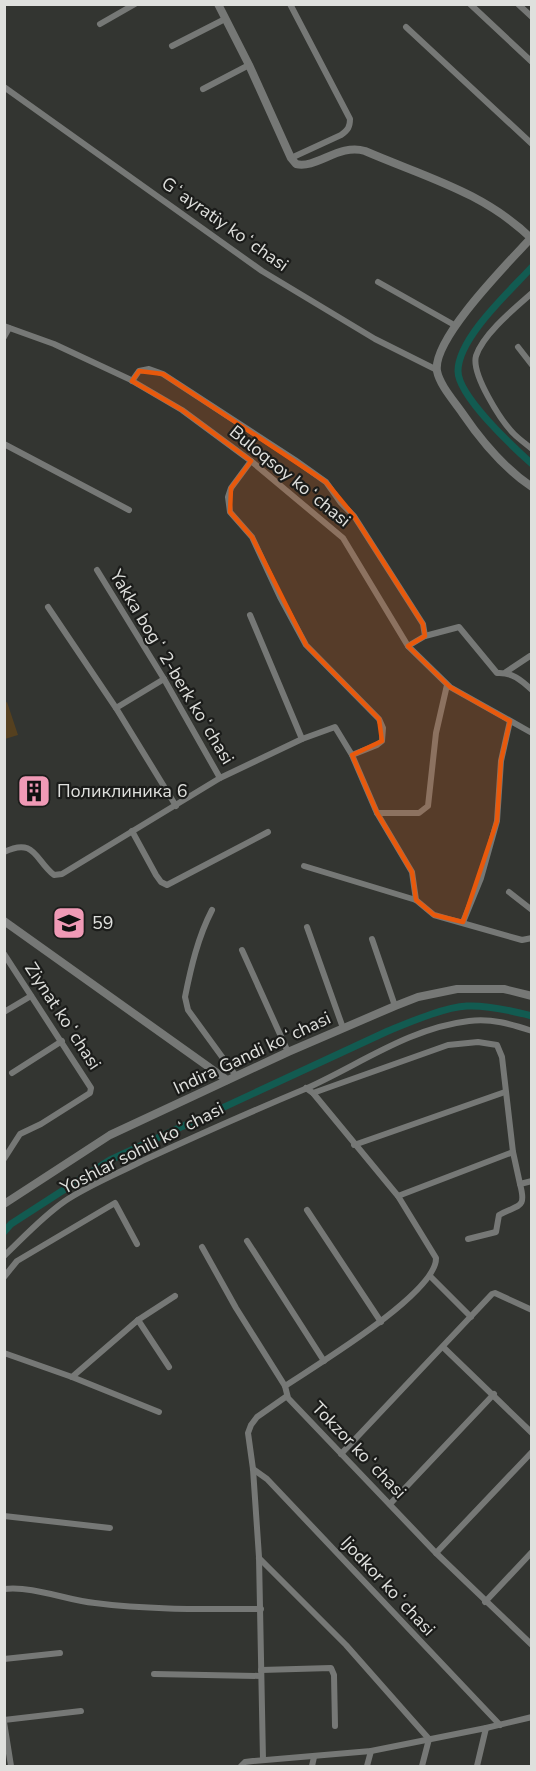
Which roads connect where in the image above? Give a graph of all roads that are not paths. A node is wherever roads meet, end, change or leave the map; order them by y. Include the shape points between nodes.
1 (135, 4) edge
2 (218, 4) edge
3 (290, 4) edge
4 (470, 4) edge
5 (518, 4) edge
6 (531, 17) edge
7 (225, 19) junction
8 (100, 24) dead end
9 (406, 27) dead end
10 (172, 46) dead end
11 (531, 62) edge
12 (249, 65) junction
13 (4, 87) edge
14 (203, 89) dead end
15 (531, 144) edge
16 (291, 159) junction
17 (531, 238) edge
18 (378, 282) dead end
19 (531, 293) edge
20 (456, 326) junction
21 (7, 327) edge
22 (4, 337) edge
23 (518, 347) dead end
24 (531, 365) edge
25 (437, 370) junction
26 (132, 381) junction
27 (4, 444) edge
28 (531, 449) edge
29 (251, 461) junction
30 (531, 487) edge
31 (129, 510) dead end
32 (97, 570) dead end
33 (48, 607) dead end
34 (250, 615) dead end
35 (425, 636) junction
36 (408, 646) junction
37 (530, 656) dead end
38 (506, 672) junction
39 (164, 679) junction
40 (447, 685) junction
41 (531, 690) edge
42 (116, 708) junction
43 (510, 721) junction
44 (531, 733) edge
45 (302, 739) junction
46 (352, 755) junction
47 (220, 778) junction
48 (176, 806) junction
49 (377, 813) junction
50 (132, 831) junction
51 (268, 832) dead end
52 (4, 852) edge
53 (304, 866) dead end
54 (509, 892) dead end
55 (416, 900) junction
56 (212, 910) dead end
57 (531, 910) edge
58 (4, 921) edge
59 (463, 922) junction
60 (307, 927) dead end
61 (531, 938) edge
62 (372, 939) dead end
63 (242, 950) dead end
64 (4, 954) edge
65 (31, 996) junction
66 (531, 996) edge
67 (395, 1006) junction
68 (4, 1012) edge
69 (343, 1028) junction
70 (531, 1031) edge
71 (62, 1041) junction
72 (288, 1052) junction
73 (12, 1073) dead end
74 (236, 1076) junction
75 (227, 1080) junction
76 (306, 1088) junction
77 (505, 1092) junction
78 (313, 1093) junction
79 (354, 1145) junction
80 (513, 1152) junction
81 (4, 1159) edge
82 (531, 1181) edge
83 (520, 1184) junction
84 (398, 1196) junction
85 (4, 1204) edge
86 (307, 1210) dead end
87 (468, 1239) dead end
88 (247, 1241) dead end
89 (136, 1244) dead end
90 (202, 1247) dead end
91 (4, 1256) edge
92 (430, 1276) junction
93 (4, 1278) edge
94 (175, 1296) dead end
95 (531, 1310) edge
96 (471, 1317) junction
97 (138, 1320) junction
98 (381, 1322) junction
99 (443, 1347) junction
100 (4, 1353) edge
101 (324, 1361) junction
102 (169, 1367) dead end
103 (72, 1377) junction
104 (285, 1386) junction
105 (494, 1394) junction
106 (287, 1396) junction
107 (159, 1412) dead end
108 (531, 1433) edge
109 (531, 1452) edge
110 (341, 1454) junction
111 (253, 1469) junction
112 (390, 1504) junction
113 (4, 1516) edge
114 (110, 1528) dead end
115 (531, 1552) edge
116 (436, 1553) junction
117 (259, 1557) junction
118 (4, 1589) edge
119 (485, 1602) junction
120 (261, 1609) junction
121 (531, 1645) edge
122 (60, 1653) dead end
123 (4, 1659) edge
124 (261, 1673) junction
125 (154, 1674) dead end
126 (81, 1711) dead end
127 (531, 1717) edge
128 (4, 1721) edge
129 (500, 1725) junction
130 (335, 1726) dead end
131 (486, 1728) junction
132 (429, 1739) junction
133 (371, 1751) junction
134 (314, 1756) junction
135 (263, 1760) junction
136 (8, 1765) edge
137 (241, 1767) edge
138 (312, 1767) edge
139 (367, 1767) edge
140 (422, 1767) edge
141 (477, 1767) edge

1 - 8 street
2 - 7 street
3 - 16 street via 350,119 347,130 340,135
4 - 11 street
5 - 6 street
7 - 10 street
7 - 12 street
9 - 15 street
12 - 14 street
12 - 16 street
13 - 25 street, Gʻayratiy koʻchasi via 262,271 375,339
16 - 17 street via 300,165 349,149 365,151 478,199
17 - 20 street
18 - 20 street
19 - 28 street via 489,335 475,361 476,371 503,420
20 - 25 street via 442,349
21 - 22 street
21 - 26 street, Buloqsoy koʻchasi via 54,344
23 - 24 street
25 - 30 street via 477,436
26 - 29 street, Buloqsoy koʻchasi via 182,410
26 - 35 street via 139,371 149,369 163,374 326,482 389,570 423,624
27 - 31 street
29 - 36 street, Buloqsoy koʻchasi via 344,538
29 - 46 street via 231,488 230,512 252,537 306,645 374,711 383,728 382,741
32 - 39 street, Yakka bogʻ 2-berk koʻchasi
33 - 42 street
34 - 45 street
35 - 36 street
35 - 38 street via 459,627 497,673
36 - 40 street, Buloqsoy koʻchasi
37 - 38 street
38 - 41 street
39 - 42 street
39 - 47 street, Yakka bogʻ 2-berk koʻchasi
40 - 43 street, Buloqsoy koʻchasi
40 - 49 street via 436,733 428,806 419,813
42 - 48 street
43 - 44 street, Buloqsoy koʻchasi
43 - 59 street via 501,761 497,821 481,878
45 - 46 street via 335,727
45 - 47 street
46 - 49 street
47 - 48 street
48 - 50 street
49 - 55 street via 412,872
50 - 51 street via 156,875 167,885
50 - 52 street via 59,875 50,872 31,849 21,846
53 - 55 street
54 - 57 street
55 - 59 street via 434,915
56 - 74 street via 193,959 185,997 188,1010
58 - 75 street
59 - 61 street via 522,940
60 - 69 street
62 - 67 street
63 - 72 street
64 - 65 street, Ziynat koʻchasi
65 - 68 street
65 - 71 street, Ziynat koʻchasi
66 - 67 street, Indira Gandi koʻchasi via 504,989 458,989
67 - 69 street, Indira Gandi koʻchasi
69 - 72 street, Indira Gandi koʻchasi
70 - 76 street, Yoshlar sohili koʻchasi via 499,1021 467,1021 404,1040
71 - 73 street
71 - 81 street, Ziynat koʻchasi via 88,1081 90,1093 20,1134
72 - 74 street, Indira Gandi koʻchasi
74 - 75 street, Indira Gandi koʻchasi
75 - 85 street, Indira Gandi koʻchasi via 110,1135
76 - 78 street
76 - 91 street, Yoshlar sohili koʻchasi via 98,1183 65,1202
77 - 78 street via 500,1049 493,1043 478,1042 448,1045
77 - 79 street
77 - 80 street
78 - 79 street
79 - 84 street
80 - 83 street
80 - 84 street
82 - 83 street
83 - 87 street via 522,1203 500,1215 496,1232
84 - 92 street via 436,1258
86 - 98 street
88 - 101 street
89 - 93 street via 115,1203 17,1261
90 - 104 street, Tokzor koʻchasi
92 - 96 street
92 - 98 street
94 - 97 street
95 - 96 street via 495,1293
96 - 99 street
97 - 102 street
97 - 103 street
98 - 101 street
99 - 105 street
99 - 110 street
100 - 103 street
101 - 104 street
103 - 107 street
104 - 106 street, Tokzor koʻchasi
105 - 108 street
105 - 112 street
106 - 110 street, Tokzor koʻchasi
106 - 111 street via 267,1408 251,1425 248,1433
109 - 116 street
110 - 112 street, Tokzor koʻchasi
111 - 117 street
111 - 129 street, Ijodkor koʻchasi via 267,1479
112 - 116 street, Tokzor koʻchasi
113 - 114 street
115 - 119 street
116 - 119 street, Tokzor koʻchasi
117 - 120 street
117 - 132 street via 346,1645
118 - 120 street via 38,1590 94,1603
119 - 121 street, Tokzor koʻchasi
120 - 124 street
122 - 123 street
124 - 125 street
124 - 130 street via 331,1668
124 - 135 street
126 - 128 street
127 - 129 street
128 - 136 street
129 - 131 street
131 - 132 street
131 - 141 street
132 - 133 street
132 - 140 street
133 - 134 street
133 - 139 street
134 - 135 street
134 - 138 street
135 - 137 street via 248,1761

